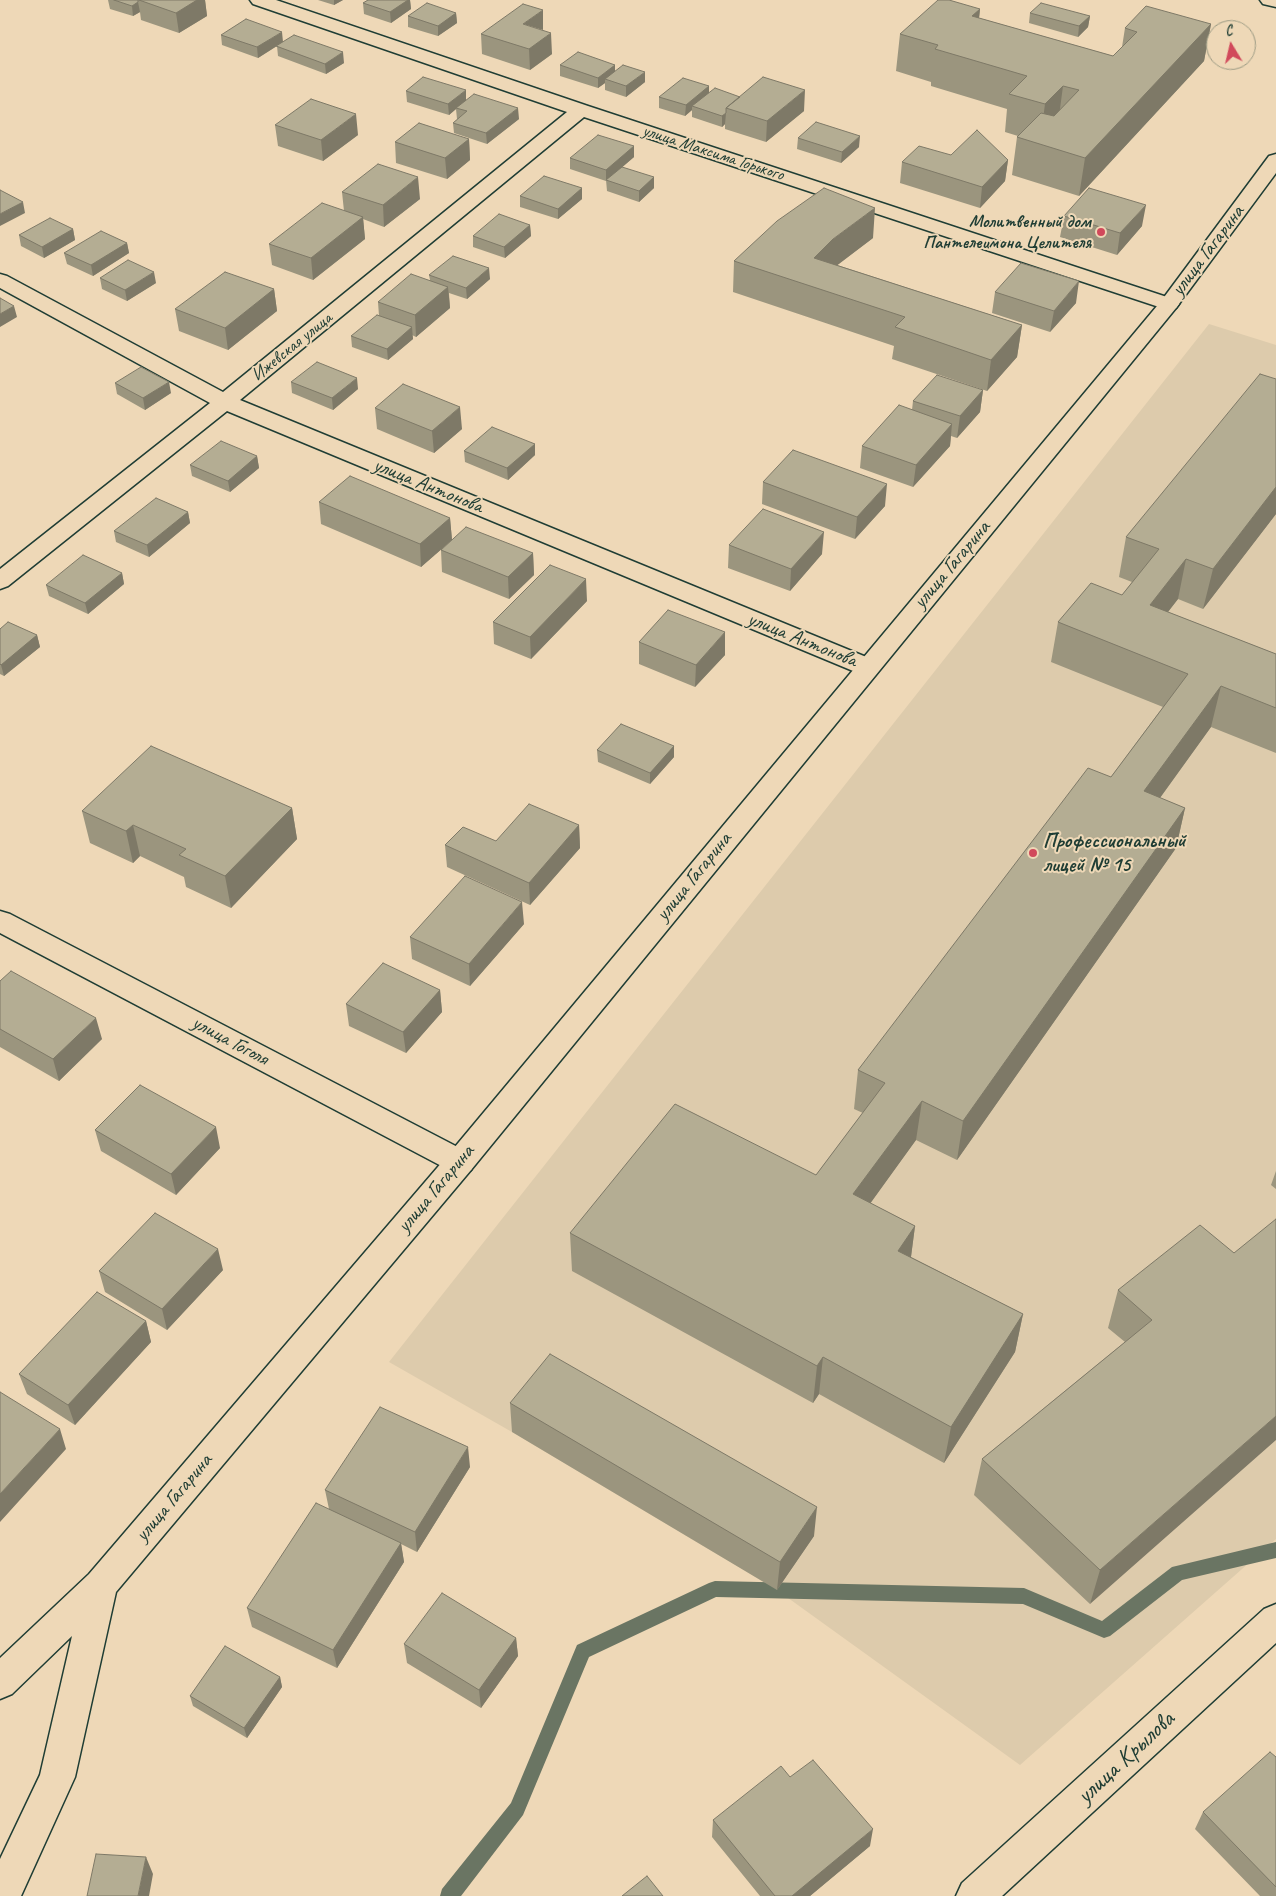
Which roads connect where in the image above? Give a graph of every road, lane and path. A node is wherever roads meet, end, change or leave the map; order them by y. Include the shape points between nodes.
1 (259, 0) edge
2 (1269, 0) edge
3 (1276, 2) edge
4 (581, 110) junction
5 (1276, 160) edge
6 (0, 280) edge
7 (1169, 304) junction
8 (224, 402) junction
9 (0, 581) edge
10 (867, 667) junction
11 (0, 921) edge
12 (460, 1162) junction
13 (101, 1585) junction
14 (1276, 1620) edge
15 (0, 1682) edge
16 (2, 1896) edge
17 (976, 1896) edge

1 - 4 street, улица Максима Горького
2 - 3 street
4 - 7 street, улица Максима Горького
4 - 8 street, Ижевская улица
5 - 7 street, улица Гагарина
6 - 8 street, улица Антонова
7 - 10 street, улица Гагарина
8 - 9 street, Ижевская улица
8 - 10 street, улица Антонова
10 - 12 street, улица Гагарина
11 - 12 street, улица Гоголя
12 - 13 street, улица Гагарина
13 - 15 street, улица Гагарина
13 - 16 street via 58,1777
14 - 17 street, улица Крылова

